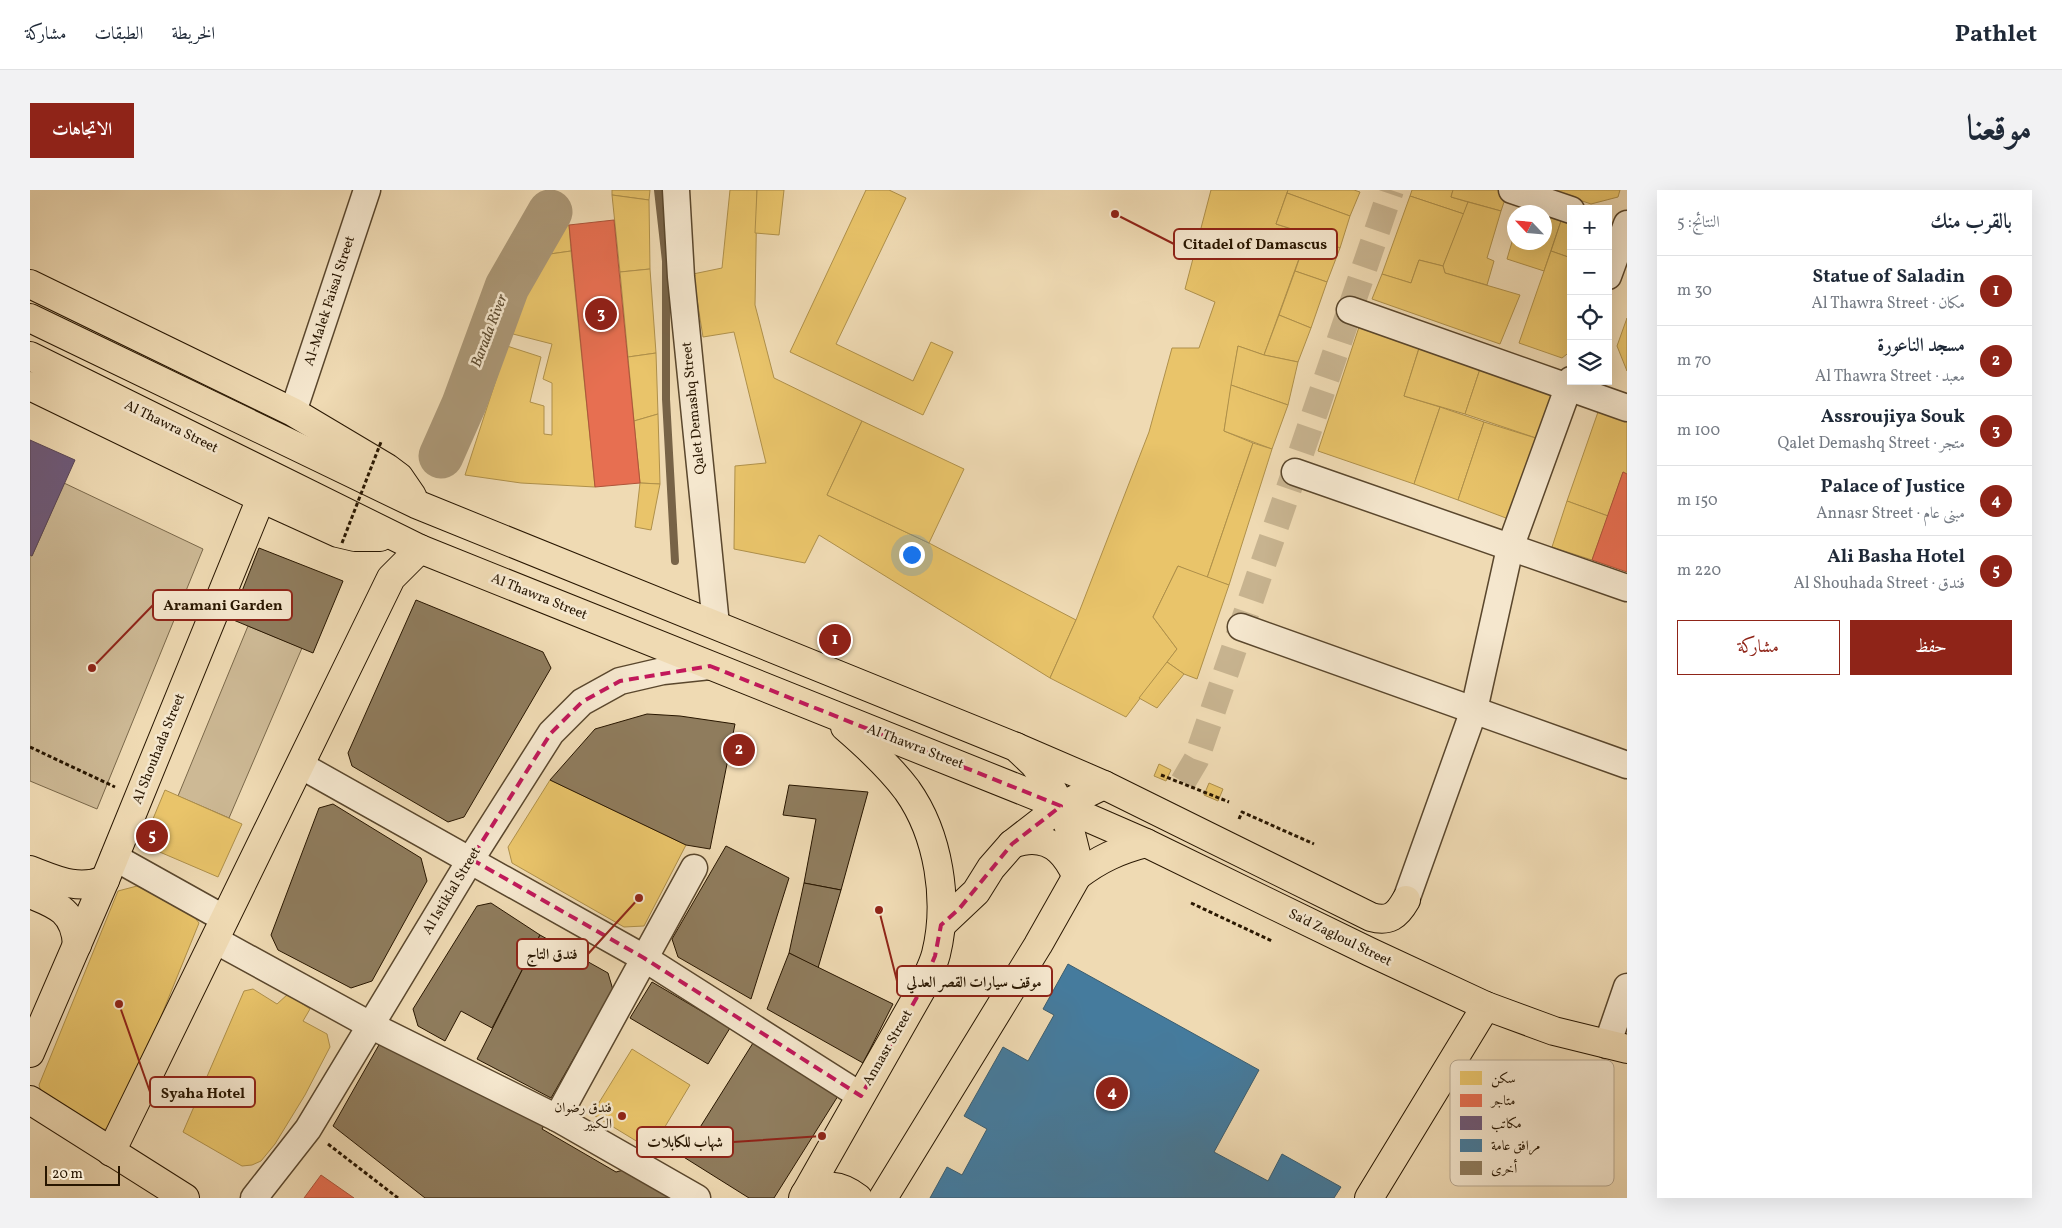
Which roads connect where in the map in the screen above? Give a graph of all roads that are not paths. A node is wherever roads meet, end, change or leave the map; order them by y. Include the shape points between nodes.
1 (366, 190) edge
2 (676, 190) edge
3 (1512, 190) edge
4 (1567, 209) edge
5 (1622, 227) edge
6 (1612, 262) edge
7 (30, 284) edge
8 (1350, 310) dead end
9 (30, 318) edge
10 (30, 356) edge
11 (1567, 382) edge
12 (1569, 385) edge
13 (1575, 385) edge
14 (30, 386) edge
15 (1627, 408) edge
16 (292, 412) junction
17 (1295, 472) dead end
18 (261, 498) junction
19 (416, 504) junction
20 (392, 536) junction
21 (1510, 548) junction
22 (420, 549) junction
23 (1627, 588) edge
24 (716, 625) junction
25 (1241, 627) dead end
26 (710, 666) junction
27 (1474, 710) junction
28 (833, 715) junction
29 (1016, 747) junction
30 (300, 765) junction
31 (1627, 765) edge
32 (1104, 784) junction
33 (1061, 806) junction
34 (1146, 843) junction
35 (1012, 844) junction
36 (471, 860) junction
37 (110, 868) junction
38 (694, 868) dead end
39 (30, 870) edge
40 (1077, 876) junction
41 (30, 894) edge
42 (1406, 900) joint
43 (942, 925) junction
44 (220, 929) junction
45 (77, 945) junction
46 (644, 958) junction
47 (1627, 987) edge
48 (1486, 1006) junction
49 (370, 1026) junction
50 (1617, 1047) edge
51 (30, 1053) edge
52 (1453, 1060) edge
53 (1450, 1065) edge
54 (861, 1096) junction
55 (30, 1100) edge
56 (557, 1118) junction
57 (111, 1152) junction
58 (804, 1196) edge
59 (186, 1198) edge
60 (254, 1198) edge
61 (698, 1198) edge
62 (858, 1198) edge
63 (883, 1198) edge
64 (1369, 1198) edge

1 - 16 street, Al-Malek Faisal Street
2 - 24 street, Qalet Demashq Street via 681,277
3 - 4 street
5 - 6 street
7 - 16 main road
8 - 11 street
9 - 19 main road
10 - 20 main road, Al Thawra Street
12 - 21 street
13 - 15 street
14 - 18 main road
16 - 19 main road via 387,468 399,477
17 - 21 street
18 - 20 main road via 338,533 373,538
18 - 37 main road, Al Shouhada Street
19 - 24 main road
20 - 22 main road, Al Thawra Street
21 - 23 street
21 - 27 street
22 - 26 main road, Al Thawra Street
22 - 30 main road via 391,578
24 - 29 main road
25 - 27 street
26 - 28 main road, Al Thawra Street
26 - 36 street, Al Istiklal Street via 663,671 620,681 582,702 551,733
27 - 31 street
27 - 42 street
28 - 33 main road, Al Thawra Street
28 - 43 main road, Annasr Street via 878,756 907,790 928,831 940,874
29 - 32 main road
29 - 33 main road via 1034,764
30 - 36 street
30 - 44 main road
32 - 33 main road
32 - 42 main road via 1370,917 1389,919 1398,913
33 - 34 main road, Sa'd Zagloul Street
33 - 35 main road
33 - 40 main road via 1076,854
34 - 40 main road via 1121,849 1097,860
34 - 48 main road, Sa'd Zagloul Street
35 - 40 main road via 1032,840 1052,844 1068,857
35 - 43 main road via 976,892
36 - 46 street
36 - 49 street, Al Istiklal Street
37 - 39 main road via 95,884 74,886
37 - 44 street
37 - 45 main road, Al Shouhada Street
38 - 46 street
40 - 63 main road
41 - 45 main road via 53,903 66,914 74,928
43 - 54 main road, Annasr Street via 935,956 921,990
44 - 49 street
44 - 57 main road
45 - 51 main road, Al Shouhada Street
46 - 54 street
46 - 56 street
47 - 50 street
48 - 50 main road, Sa'd Zagloul Street via 1554,1032
48 - 52 main road
49 - 56 street
49 - 60 street, Al Istiklal Street via 308,1129
53 - 64 main road
54 - 58 main road, Annasr Street
55 - 57 main road
56 - 61 street
57 - 59 main road
58 - 62 main road via 818,1187 832,1186 846,1189

